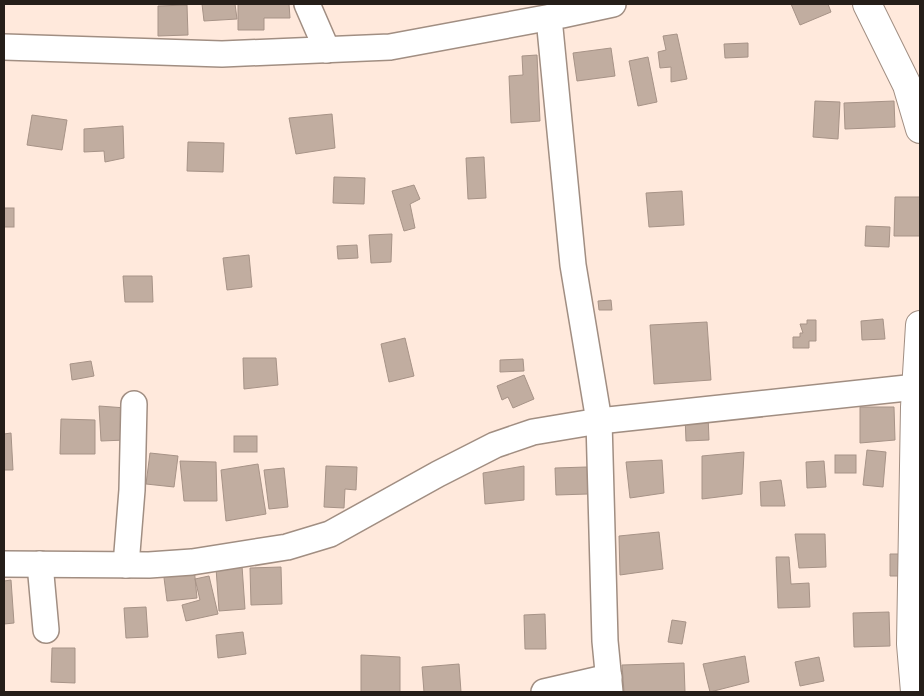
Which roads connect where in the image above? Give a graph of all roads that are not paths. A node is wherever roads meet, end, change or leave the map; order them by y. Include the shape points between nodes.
1 (307, 4) edge
2 (613, 4) edge
3 (868, 4) edge
4 (549, 18) junction
5 (4, 47) edge
6 (327, 50) junction
7 (919, 118) edge
8 (920, 325) edge
9 (918, 373) edge
10 (134, 404) dead end
11 (599, 421) junction
12 (4, 564) edge
13 (40, 564) junction
14 (126, 565) junction
15 (46, 630) dead end
16 (610, 685) edge
17 (544, 692) edge
18 (915, 692) edge

1 - 6 street
2 - 4 street
3 - 7 main road
4 - 6 street via 390,47
4 - 11 street via 573,265
5 - 6 street via 222,54
8 - 9 main road
9 - 11 street
9 - 18 main road via 912,644
10 - 14 street
11 - 14 street via 559,426 512,438 438,474 352,523 311,541 192,562
11 - 16 street via 605,641
12 - 13 street
13 - 14 street
13 - 15 street
16 - 17 street

